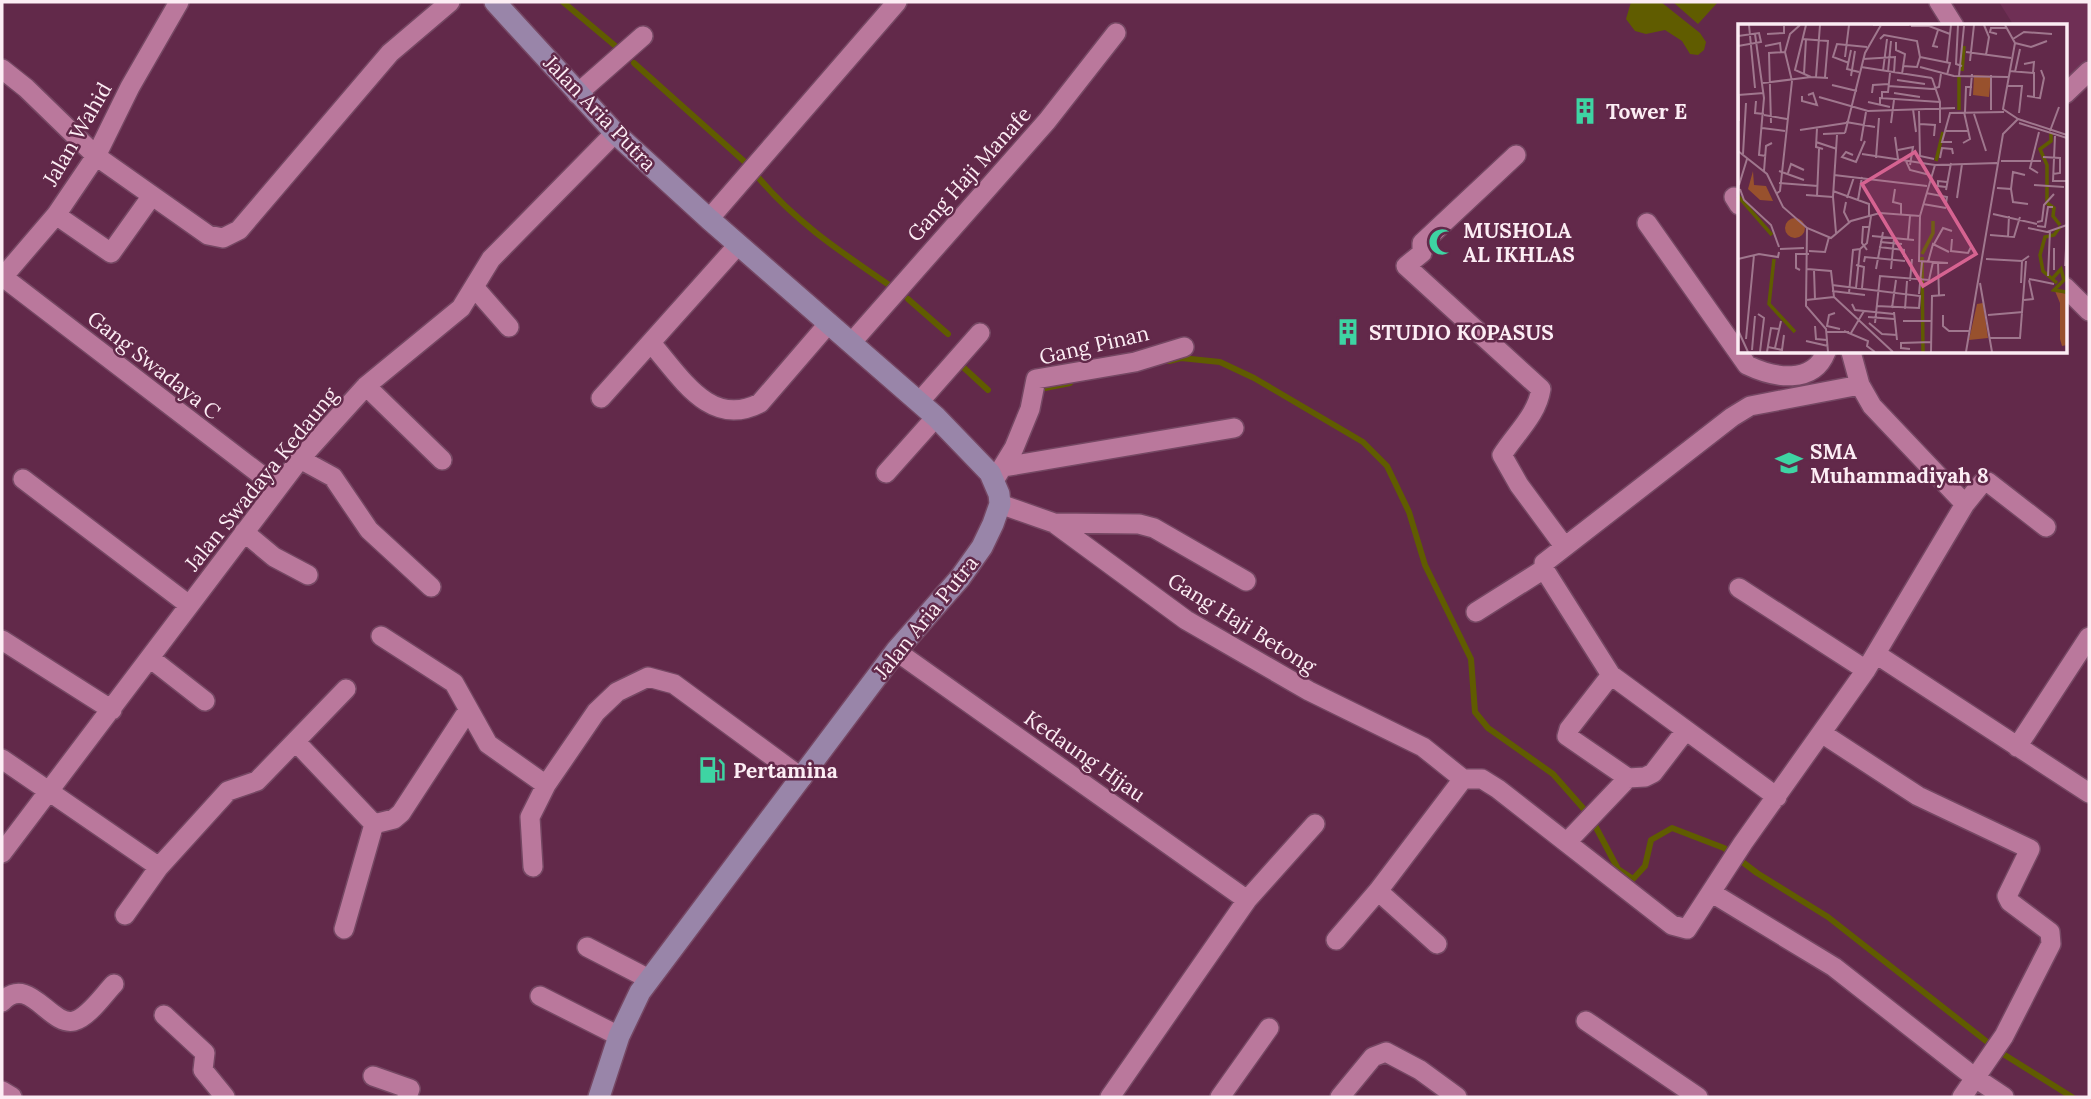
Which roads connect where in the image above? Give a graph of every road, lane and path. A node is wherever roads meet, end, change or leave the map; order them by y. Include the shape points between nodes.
1 (179, 2) edge
2 (450, 2) edge
3 (897, 2) edge
4 (1939, 2) edge
5 (503, 4) edge
6 (1953, 24) edge
7 (1116, 33) dead end
8 (643, 36) dead end
9 (2, 69) edge
10 (2089, 71) edge
11 (577, 93) junction
12 (2066, 93) edge
13 (615, 133) junction
14 (1516, 155) dead end
15 (96, 156) junction
16 (151, 197) junction
17 (56, 215) junction
18 (709, 219) junction
19 (1647, 223) dead end
20 (738, 245) junction
21 (3, 278) edge
22 (474, 287) junction
23 (2066, 288) edge
24 (2089, 311) edge
25 (830, 323) junction
26 (509, 327) dead end
27 (980, 333) dead end
28 (852, 342) junction
29 (651, 343) junction
30 (1184, 346) dead end
31 (1738, 351) edge
32 (1740, 354) edge
33 (1825, 354) edge
34 (1852, 354) edge
35 (1860, 385) junction
36 (366, 386) junction
37 (601, 398) dead end
38 (920, 401) junction
39 (936, 416) junction
40 (1234, 428) dead end
41 (300, 459) junction
42 (442, 460) dead end
43 (887, 473) dead end
44 (999, 473) junction
45 (23, 479) dead end
46 (278, 488) junction
47 (1000, 503) junction
48 (1965, 505) junction
49 (1054, 523) junction
50 (2046, 527) dead end
51 (244, 532) junction
52 (1564, 547) junction
53 (1544, 569) junction
54 (308, 575) dead end
55 (1247, 581) dead end
56 (431, 587) dead end
57 (1739, 588) dead end
58 (189, 605) junction
59 (1476, 612) dead end
60 (381, 636) dead end
61 (2089, 637) edge
62 (2, 640) edge
63 (896, 651) junction
64 (150, 657) junction
65 (1871, 662) junction
66 (1611, 675) junction
67 (346, 689) dead end
68 (205, 701) dead end
69 (112, 709) junction
70 (467, 712) junction
71 (1686, 730) junction
72 (1823, 734) junction
73 (297, 743) junction
74 (2017, 747) junction
75 (2, 759) edge
76 (802, 778) junction
77 (1628, 778) junction
78 (1463, 779) junction
79 (546, 785) junction
80 (50, 791) junction
81 (2089, 793) edge
82 (1777, 797) junction
83 (374, 824) junction
84 (1315, 824) dead end
85 (1567, 842) junction
86 (2, 853) edge
87 (159, 867) junction
88 (533, 867) dead end
89 (1378, 891) junction
90 (1712, 894) junction
91 (1247, 900) junction
92 (125, 915) dead end
93 (344, 929) dead end
94 (1336, 940) dead end
95 (1437, 944) dead end
96 (587, 947) dead end
97 (649, 979) junction
98 (114, 984) dead end
99 (540, 996) dead end
100 (2, 1002) edge
101 (164, 1015) dead end
102 (1587, 1021) dead end
103 (1269, 1028) dead end
104 (622, 1030) junction
105 (373, 1076) dead end
106 (1974, 1077) junction
107 (2, 1091) edge
108 (221, 1096) edge
109 (12, 1097) edge
110 (407, 1097) edge
111 (599, 1097) edge
112 (1110, 1097) edge
113 (1220, 1097) edge
114 (1340, 1097) edge
115 (1457, 1097) edge
116 (1698, 1097) edge
117 (1962, 1097) edge
118 (2004, 1097) edge

1 - 15 street, Jalan Wahid
2 - 16 street via 390,53 231,236 208,235
3 - 18 street
4 - 6 street
5 - 11 main road, Jalan Aria Putra
7 - 28 street, Gang Haji Manafe via 1047,121
8 - 11 street
9 - 15 street
10 - 12 street
11 - 13 main road, Jalan Aria Putra
13 - 18 main road, Jalan Aria Putra
13 - 22 street, Jalan Swadaya Kedaung via 492,259
14 - 52 street via 1422,243 1422,253 1406,266 1541,389 1538,409 1502,455
15 - 16 street
15 - 17 street, Jalan Wahid
16 - 17 street via 111,253
17 - 21 street, Jalan Wahid
18 - 20 main road, Jalan Aria Putra
19 - 31 street
20 - 25 main road, Jalan Aria Putra
20 - 29 street
21 - 46 street, Gang Swadaya C
22 - 26 street
22 - 36 street, Jalan Swadaya Kedaung via 461,308
23 - 24 street
25 - 28 main road, Jalan Aria Putra
25 - 29 street via 760,403 746,410 724,412 704,402
27 - 38 street
28 - 38 main road, Jalan Aria Putra
29 - 37 street
30 - 44 street, Gang Pinan via 1135,362 1036,379 1030,409
32 - 33 street via 1763,373 1799,377 1821,363
34 - 35 street
35 - 48 street via 1872,406
35 - 52 street via 1750,406
36 - 41 street, Jalan Swadaya Kedaung
36 - 42 street
38 - 39 main road, Jalan Aria Putra
39 - 43 street
39 - 44 main road, Jalan Aria Putra
40 - 44 street
41 - 46 street, Jalan Swadaya Kedaung
41 - 56 street via 333,477 369,530
44 - 47 main road
45 - 58 street
46 - 51 street, Jalan Swadaya Kedaung
47 - 49 street, Gang Haji Betong
47 - 63 main road, Jalan Aria Putra via 982,547
48 - 50 street via 1982,483 1988,482
48 - 65 street
49 - 55 street via 1154,528
49 - 78 street, Gang Haji Betong via 1186,620 1310,691 1423,747
51 - 54 street
51 - 58 street, Jalan Swadaya Kedaung
52 - 53 street via 1546,558
53 - 59 street
53 - 66 street
57 - 65 street
58 - 64 street, Jalan Swadaya Kedaung
60 - 70 street via 454,683
61 - 74 street
62 - 69 street
63 - 76 main road, Jalan Aria Putra
63 - 91 street, Kedaung Hijau
64 - 68 street
64 - 69 street, Jalan Swadaya Kedaung
65 - 72 street
65 - 74 street
66 - 71 street
66 - 77 street via 1567,736
67 - 73 street
69 - 80 street, Jalan Swadaya Kedaung
70 - 79 street via 488,744
70 - 83 street via 401,813
71 - 77 street via 1649,776
71 - 82 street
72 - 82 street
72 - 106 street via 1893,782 2030,849 2007,896 2052,937 2004,1036
73 - 83 street
73 - 87 street via 257,781 229,791
74 - 81 street
75 - 80 street
76 - 79 street via 674,684 648,677 617,692 596,712
76 - 97 main road, Jalan Aria Putra
77 - 85 street
78 - 85 street via 1482,779
78 - 89 street
79 - 88 street via 530,817
80 - 86 street, Jalan Swadaya Kedaung
80 - 87 street
82 - 90 street
83 - 93 street
84 - 91 street
85 - 90 street via 1677,929 1691,926
87 - 92 street
89 - 94 street
89 - 95 street
90 - 106 street via 1834,967
91 - 112 street
96 - 97 street
97 - 104 main road, Jalan Aria Putra
98 - 100 street via 73,1021 65,1021 27,995 15,994
99 - 104 street
101 - 108 street via 205,1053 204,1070
102 - 116 street
103 - 113 street
104 - 111 main road, Jalan Aria Putra
105 - 110 street via 410,1089
106 - 117 street
106 - 118 street
107 - 109 street
114 - 115 street via 1373,1057 1386,1052

